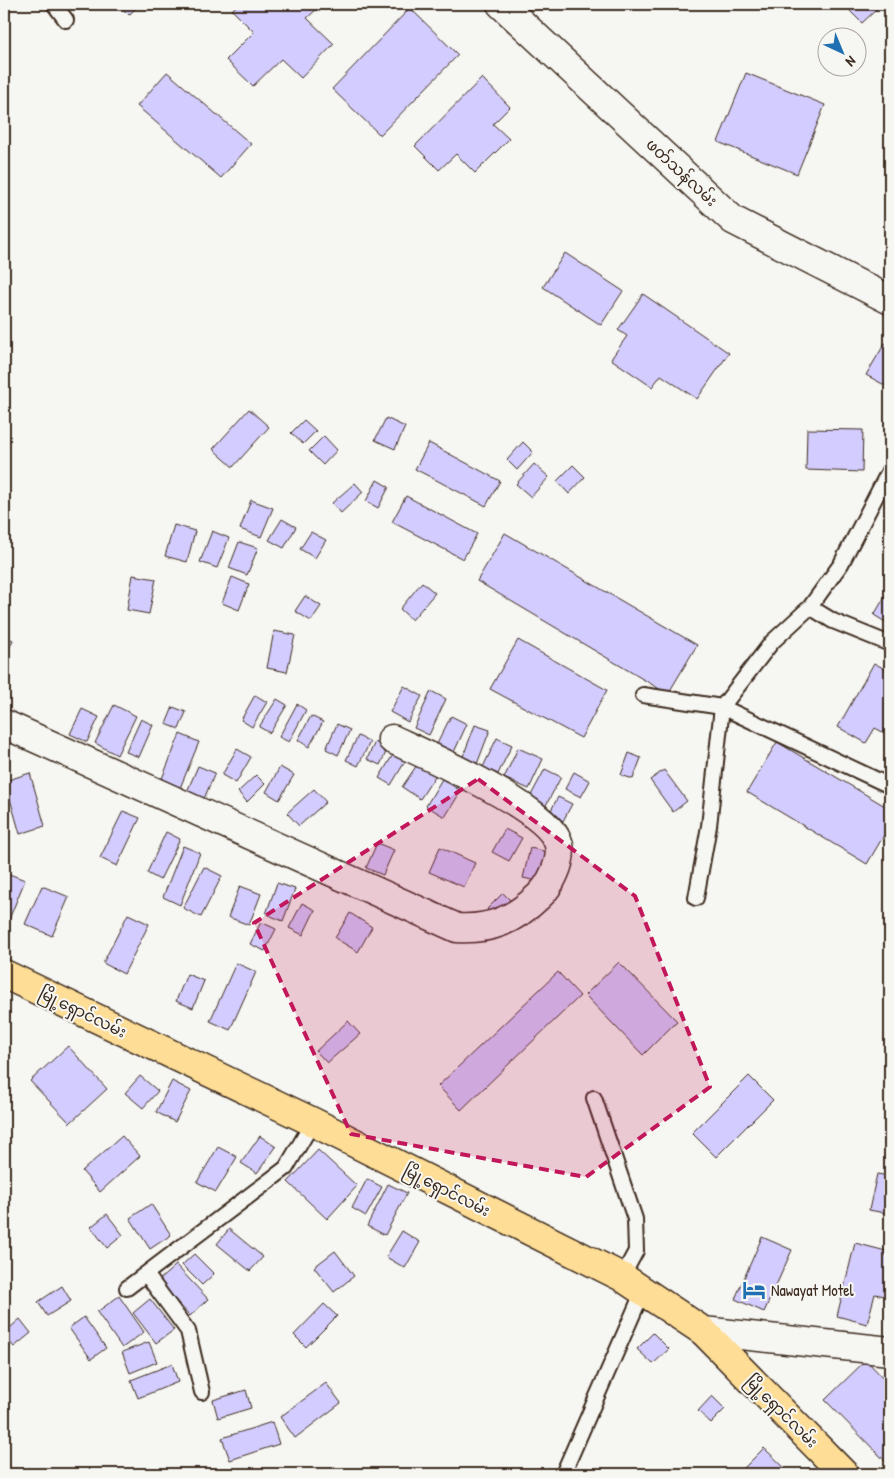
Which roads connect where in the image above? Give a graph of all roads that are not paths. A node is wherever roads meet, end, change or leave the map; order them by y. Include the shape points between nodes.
1 (54, 4) edge
2 (501, 4) edge
3 (66, 20) dead end
4 (890, 300) edge
5 (890, 469) edge
6 (810, 607) junction
7 (890, 644) edge
8 (643, 695) dead end
9 (722, 707) junction
10 (4, 724) edge
11 (392, 739) dead end
12 (890, 786) edge
13 (696, 898) dead end
14 (4, 974) edge
15 (594, 1098) dead end
16 (313, 1122) junction
17 (146, 1274) junction
18 (632, 1284) junction
19 (127, 1288) dead end
20 (703, 1332) junction
21 (890, 1351) edge
22 (202, 1392) dead end
23 (562, 1474) edge
24 (844, 1474) edge

1 - 3 lane
2 - 4 street, ဖတ်သန်လမ်း via 733,220
5 - 6 lane via 841,564
6 - 7 lane via 833,621
6 - 9 lane via 772,642
8 - 9 lane
9 - 12 lane
9 - 13 lane via 709,826
10 - 11 street via 457,928 494,926 519,913 541,895 556,871 560,857 559,844 551,830 503,794
14 - 16 highway, မြို့ရှောင်လမ်း
15 - 18 lane via 635,1219
16 - 17 lane via 286,1168
16 - 18 highway, မြို့ရှောင်လမ်း
17 - 19 lane
17 - 22 lane via 188,1331
18 - 20 highway, မြို့ရှောင်လမ်း
18 - 23 lane
20 - 21 street
20 - 24 highway, မြို့ရှောင်လမ်း

